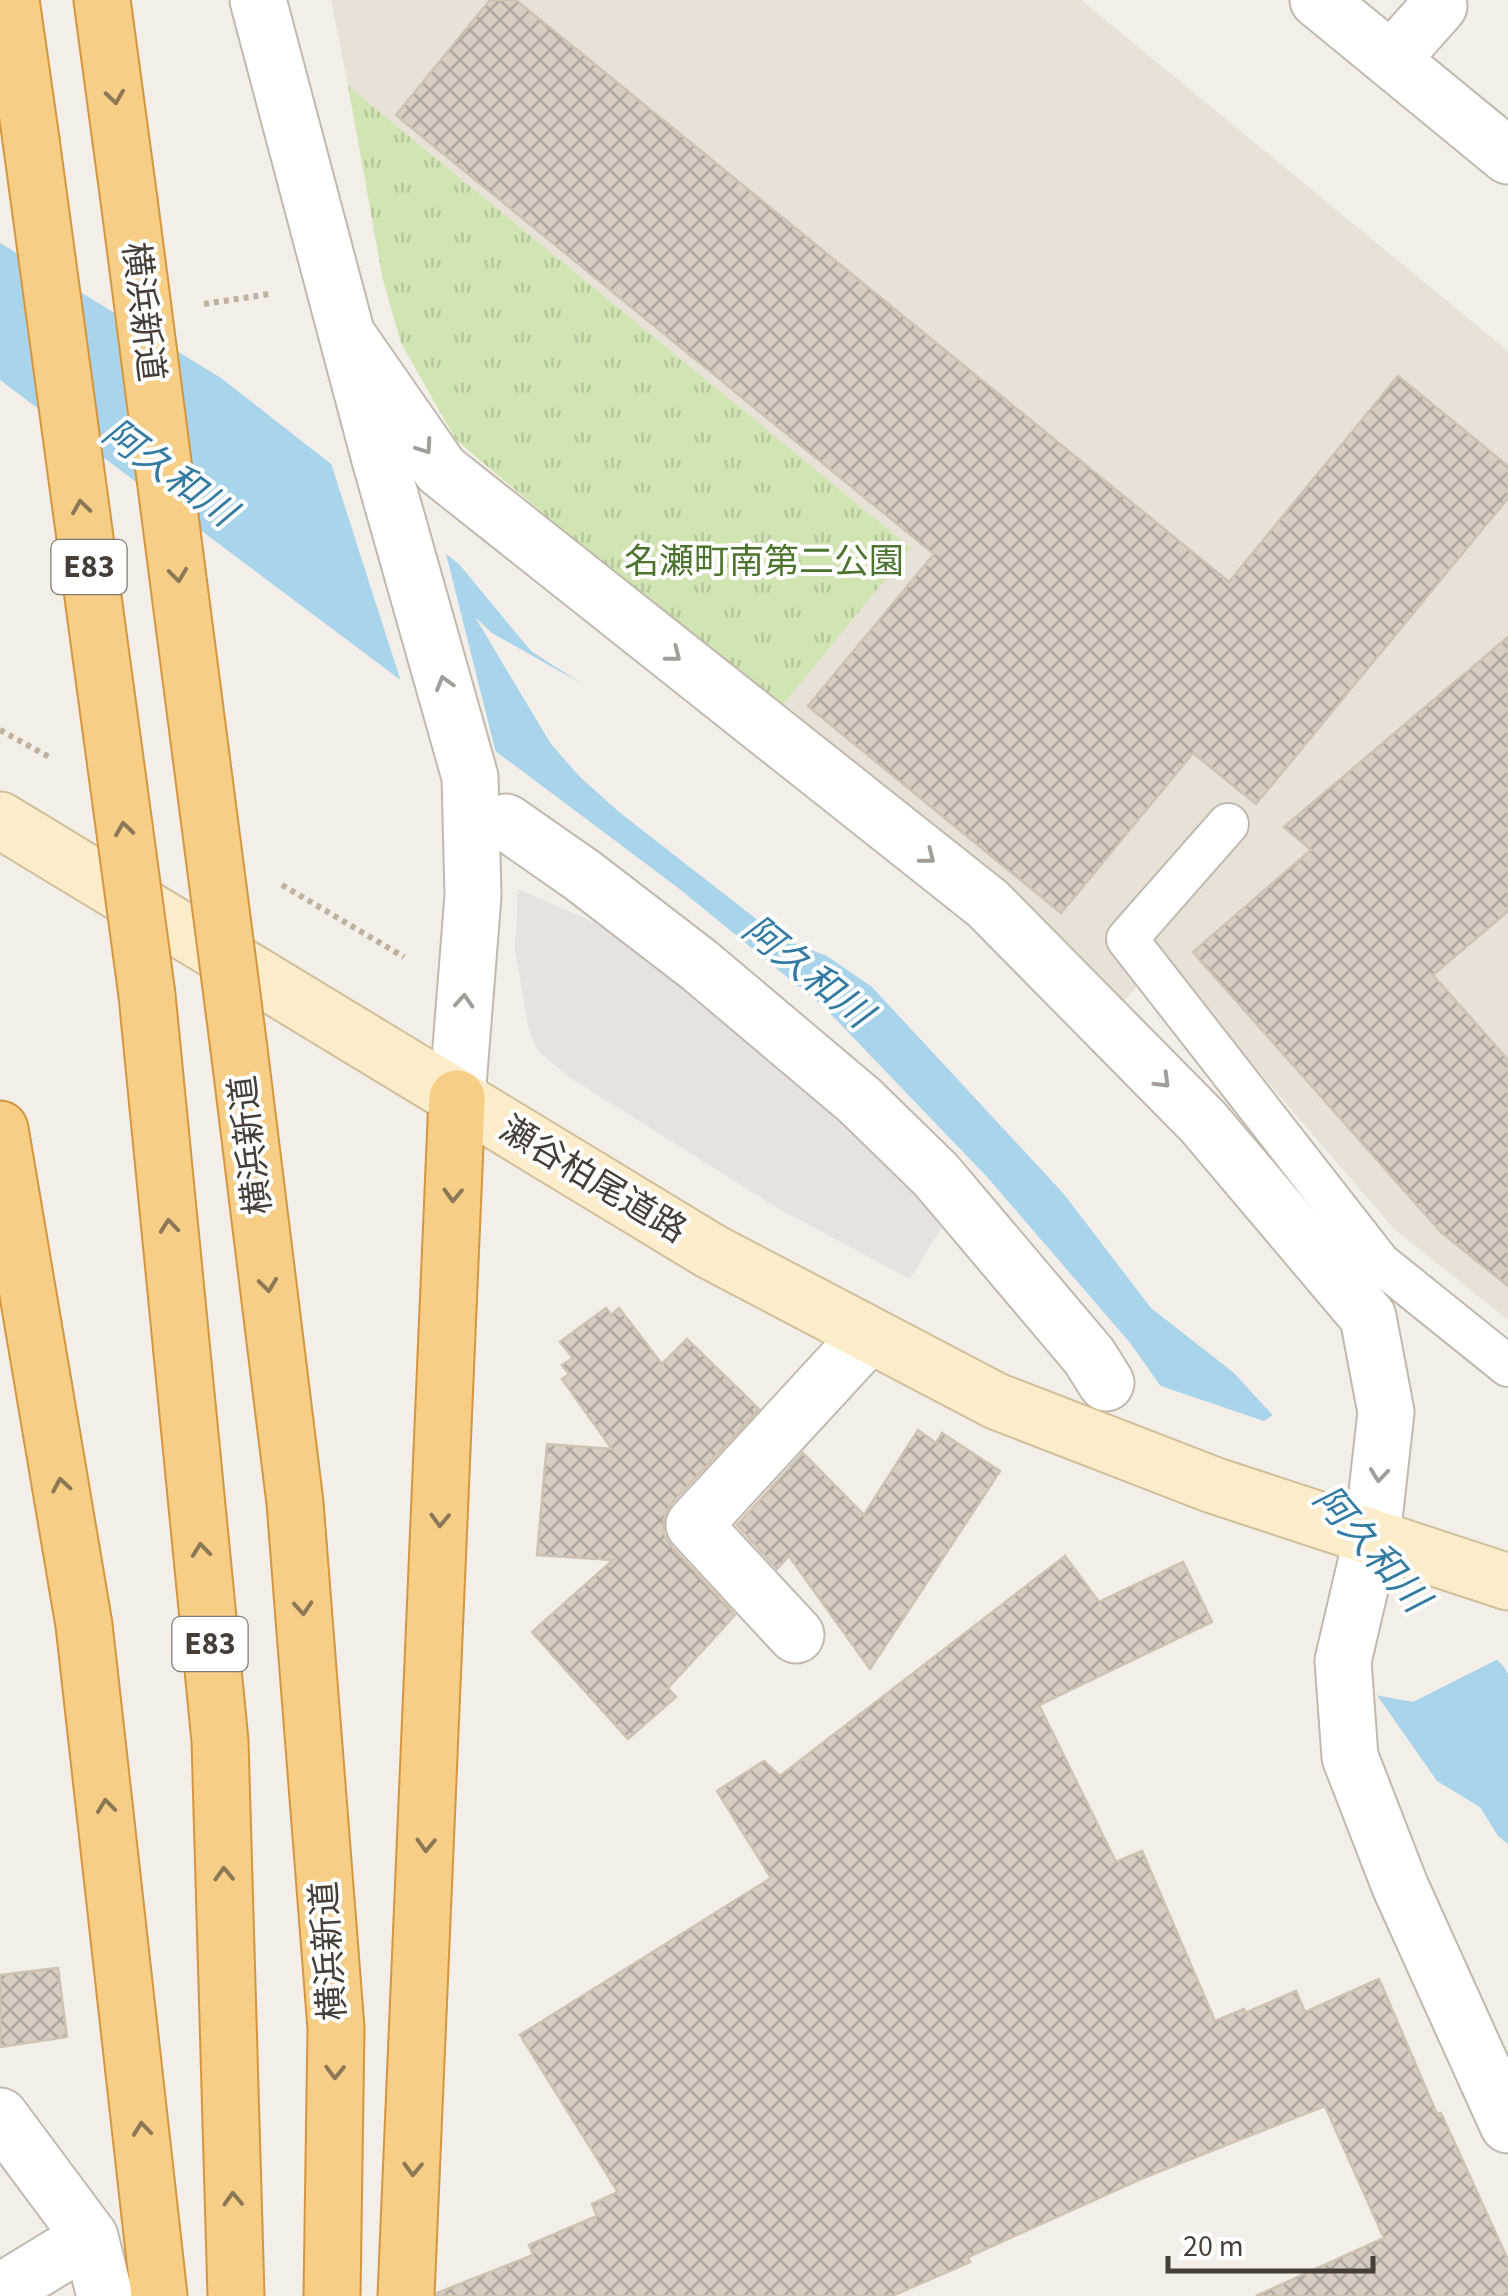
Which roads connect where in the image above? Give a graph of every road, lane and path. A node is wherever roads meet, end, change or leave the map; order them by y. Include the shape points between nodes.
1 (12, 0) edge
2 (102, 0) edge
3 (258, 0) edge
4 (1318, 0) edge
5 (1438, 6) dead end
6 (1391, 60) junction
7 (1508, 156) edge
8 (350, 338) junction
9 (0, 820) edge
10 (506, 822) dead end
11 (1228, 824) dead end
12 (457, 1098) junction
13 (0, 1129) edge
14 (869, 1335) junction
15 (1508, 1366) edge
16 (1106, 1383) dead end
17 (1372, 1537) junction
18 (1508, 1582) edge
19 (796, 1634) dead end
20 (0, 2116) edge
21 (1508, 2125) edge
22 (90, 2237) junction
23 (0, 2292) edge
24 (105, 2296) edge
25 (160, 2296) edge
26 (236, 2296) edge
27 (332, 2296) edge
28 (406, 2296) edge

26 -> 1 highway, E83, bridge via 220,1741 147,994
2 -> 27 highway, 横浜新道 / E83, bridge via 295,1503 336,2028
3 - 8 street
4 - 6 street
5 - 6 street
6 - 7 street
12 -> 8 street via 473,896 470,776
8 -> 17 street via 441,470 988,904 1204,1122 1368,1318 1386,1412
9 - 12 main road, 瀬谷柏尾道路
10 - 16 street via 700,966 858,1100 936,1175
11 - 15 lane via 1128,939 1380,1263
12 - 14 main road, 瀬谷柏尾道路 via 712,1252
12 -> 28 highway
25 -> 13 highway via 84,1624
14 - 17 main road, 瀬谷柏尾道路 via 996,1401 1214,1486
14 - 19 street via 694,1524
17 - 18 main road, 瀬谷柏尾道路
17 - 21 street via 1342,1661 1350,1758
20 - 22 street
22 - 23 street
22 - 24 street

